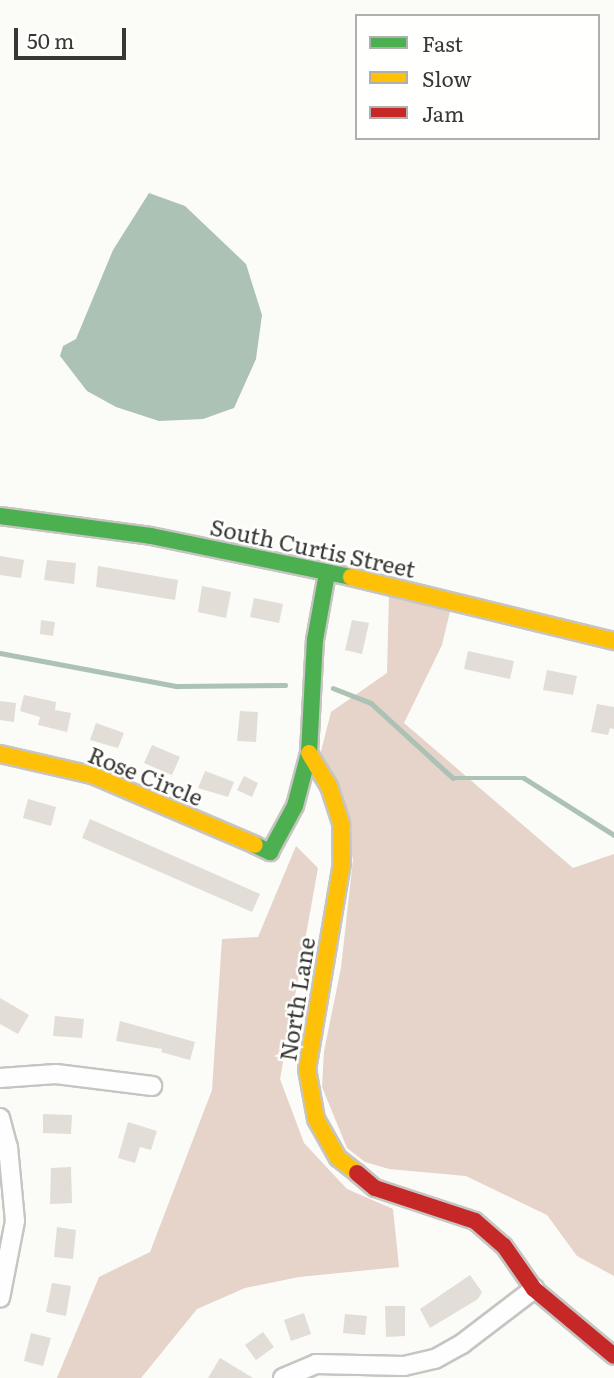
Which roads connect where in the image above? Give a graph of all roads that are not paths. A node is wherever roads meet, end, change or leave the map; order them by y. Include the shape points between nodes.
1 (0, 516) edge
2 (327, 573) junction
3 (614, 640) edge
4 (309, 753) junction
5 (0, 754) edge
6 (0, 1078) edge
7 (152, 1086) dead end
8 (0, 1118) edge
9 (534, 1289) junction
10 (0, 1298) edge
11 (614, 1356) edge
12 (283, 1378) edge

1 - 2 street, South Curtis Street via 151,536
2 - 3 street, South Curtis Street
2 - 4 street via 315,640
4 - 5 street, Rose Circle via 295,807 271,852 92,775
4 - 9 street, North Lane via 329,786 341,824 342,863 307,1069 316,1119 338,1158 375,1188 475,1221 504,1246
6 - 7 street via 56,1074
8 - 10 street via 8,1147 15,1221
9 - 11 street, North Lane
9 - 12 street via 463,1344 435,1359 404,1366 316,1364

